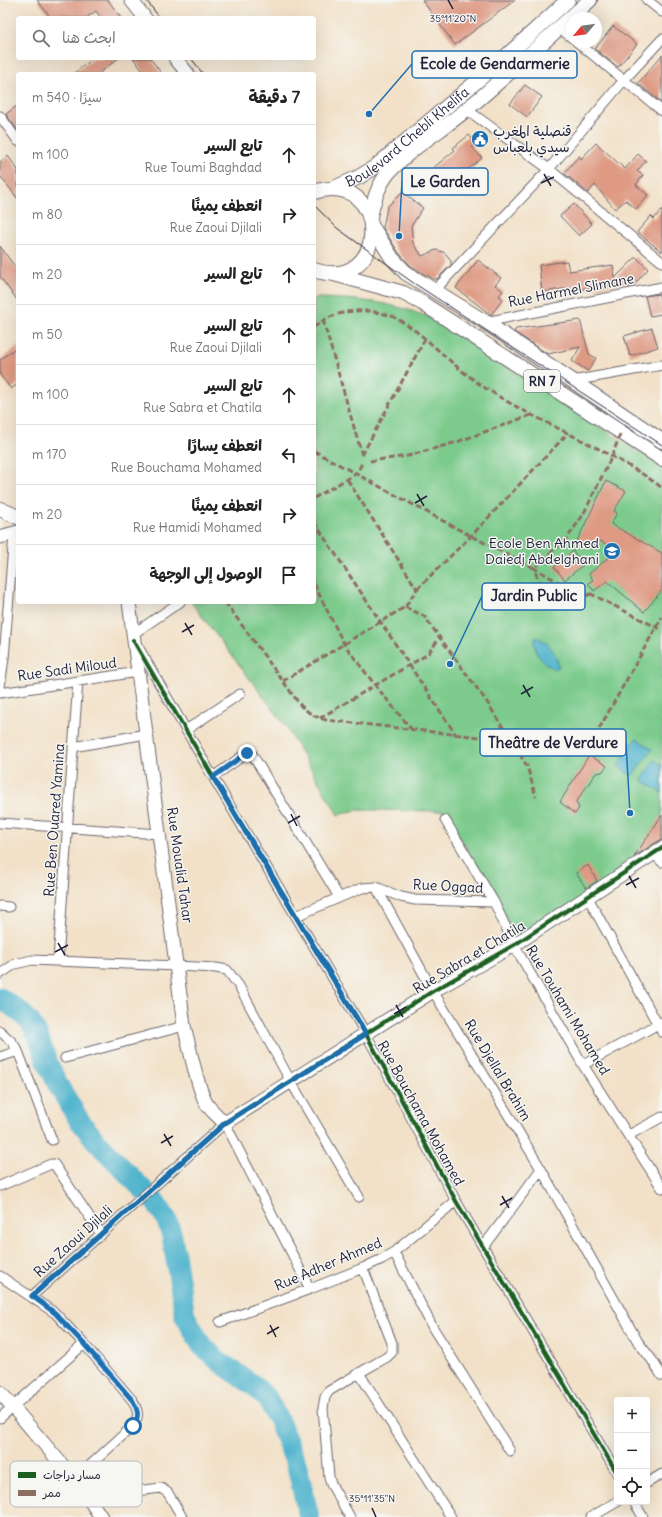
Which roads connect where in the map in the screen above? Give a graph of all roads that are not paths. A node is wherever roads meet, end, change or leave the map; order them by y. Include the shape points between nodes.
1 (131, 0) edge
2 (568, 0) edge
3 (590, 0) edge
4 (647, 0) edge
5 (662, 12) edge
6 (143, 16) edge
7 (559, 28) junction
8 (566, 33) edge
9 (662, 39) edge
10 (584, 48) edge
11 (177, 60) edge
12 (186, 72) edge
13 (624, 80) junction
14 (466, 109) junction
15 (662, 111) edge
16 (0, 116) edge
17 (16, 138) edge
18 (549, 170) junction
19 (332, 189) junction
20 (316, 191) edge
21 (371, 222) junction
22 (662, 262) edge
23 (322, 274) edge
24 (430, 286) junction
25 (662, 287) edge
26 (485, 322) junction
27 (662, 365) edge
28 (572, 381) junction
29 (662, 441) edge
30 (662, 459) edge
31 (0, 509) edge
32 (16, 516) edge
33 (16, 533) edge
34 (0, 537) edge
35 (129, 604) edge
36 (177, 604) edge
37 (133, 637) junction
38 (2, 659) edge
39 (138, 672) junction
40 (78, 681) junction
41 (0, 687) edge
42 (0, 693) edge
43 (240, 694) dead end
44 (186, 730) junction
45 (146, 734) junction
46 (73, 747) junction
47 (213, 777) junction
48 (445, 820) dead end
49 (0, 822) edge
50 (68, 828) junction
51 (159, 834) junction
52 (659, 854) edge
53 (376, 887) junction
54 (587, 896) junction
55 (339, 897) junction
56 (494, 902) junction
57 (296, 916) junction
58 (514, 945) junction
59 (58, 960) junction
60 (177, 966) junction
61 (0, 974) edge
62 (433, 991) junction
63 (184, 1026) junction
64 (660, 1026) edge
65 (0, 1031) edge
66 (366, 1034) junction
67 (18, 1051) junction
68 (0, 1057) edge
69 (64, 1058) dead end
70 (583, 1065) junction
71 (291, 1082) junction
72 (662, 1117) edge
73 (225, 1123) junction
74 (629, 1135) junction
75 (52, 1140) dead end
76 (542, 1169) junction
77 (0, 1186) edge
78 (662, 1188) edge
79 (359, 1197) dead end
80 (456, 1201) junction
81 (101, 1234) junction
82 (483, 1247) junction
83 (394, 1252) junction
84 (363, 1268) junction
85 (0, 1276) edge
86 (310, 1289) junction
87 (32, 1296) junction
88 (220, 1322) dead end
89 (84, 1344) junction
90 (359, 1373) junction
91 (662, 1376) edge
92 (0, 1392) edge
93 (13, 1406) junction
94 (0, 1418) edge
95 (510, 1451) dead end
96 (60, 1461) edge
97 (95, 1461) edge
98 (615, 1469) edge
99 (662, 1474) edge
100 (650, 1482) edge
101 (142, 1490) edge
102 (614, 1504) edge
103 (636, 1505) edge
104 (182, 1517) edge
105 (350, 1517) edge
106 (451, 1517) edge
107 (591, 1517) edge
108 (643, 1517) edge

1 - 6 street
2 - 19 main road, Boulevard Chebli Khelifa via 375,168
3 - 7 main road
4 - 5 street
7 - 8 street
7 - 14 main road
9 - 13 street
10 - 13 street
11 - 12 street
13 - 15 street
13 - 18 street
14 - 18 street
14 - 21 main road via 389,172 374,196
16 - 17 street
18 - 22 street
18 - 24 street
19 - 20 main road
19 - 21 main road via 342,190 359,200 366,208
21 - 23 main road via 371,243 360,262 344,272
21 - 24 main road, RN 7 via 397,265
23 - 30 main road, RN 7 via 403,293 422,303
24 - 26 main road, RN 7
25 - 26 street, Rue Harmel Slimane
26 - 28 main road, RN 7
27 - 28 street
28 - 29 main road, RN 7
31 - 32 main road
33 - 34 street
33 - 38 street
35 - 37 street, Rue Moualid Tahar
36 - 37 street
37 - 39 street, Rue Moualid Tahar
37 - 44 street, Rue Bouchama Mohamed
38 - 41 street
39 - 40 street, Rue Sadi Miloud
39 - 45 street, Rue Moualid Tahar
40 - 42 street, Rue Sadi Miloud
40 - 46 street, Rue Ben Ouared Yamina
43 - 44 street
44 - 47 street, Rue Bouchama Mohamed
45 - 46 street
45 - 51 street, Rue Moualid Tahar
46 - 50 street, Rue Ben Ouared Yamina
47 - 55 street via 244,755 252,754
47 - 57 street, Rue Bouchama Mohamed
48 - 56 street, Rue Touhami Mohamed
49 - 50 street
50 - 51 street
50 - 59 street, Rue Ben Ouared Yamina
51 - 60 street, Rue Moualid Tahar
52 - 54 street, Rue Sabra et Chatila
53 - 55 street via 362,888
53 - 56 street, Rue Oggad via 415,900
53 - 62 street, Rue Djellal Brahim
54 - 58 street, Rue Sabra et Chatila
54 - 64 street
55 - 57 street
56 - 58 street, Rue Touhami Mohamed
57 - 66 street, Rue Bouchama Mohamed
58 - 62 street, Rue Sabra et Chatila
58 - 70 street, Rue Touhami Mohamed
59 - 60 street
59 - 61 street via 26,961 15,964
60 - 63 street, Rue Moualid Tahar
60 - 71 street via 228,970
62 - 66 street, Rue Sabra et Chatila
62 - 76 street, Rue Djellal Brahim
63 - 69 street
63 - 73 street, Rue Moualid Tahar via 204,1098
64 - 70 street
65 - 67 street
66 - 71 street, Rue Sabra et Chatila
66 - 80 street, Rue Bouchama Mohamed
67 - 68 street
67 - 75 street
70 - 74 street, Rue Touhami Mohamed
71 - 73 street, Rue Sabra et Chatila
71 - 79 street
72 - 74 street
73 - 81 street, Rue Zaoui Djilali
73 - 86 street
74 - 78 street, Rue Touhami Mohamed
76 - 82 street
76 - 91 street, Rue Djellal Brahim via 638,1342
77 - 81 street via 54,1164
80 - 82 street, Rue Bouchama Mohamed
80 - 83 street, Rue Adher Ahmed
81 - 87 street, Rue Zaoui Djilali
82 - 98 street, Rue Bouchama Mohamed
83 - 84 street, Rue Adher Ahmed
83 - 95 street via 433,1328
84 - 86 street, Rue Adher Ahmed
84 - 90 street via 392,1343 392,1352 387,1358
85 - 87 street
86 - 88 street, Rue Adher Ahmed
87 - 89 street via 55,1313
89 - 93 street
89 - 97 street via 133,1401 138,1412 138,1419 133,1426
90 - 105 street via 329,1391 323,1408 329,1477
90 - 106 street
92 - 93 street
93 - 94 street
93 - 96 street
99 - 100 street
101 - 104 street via 161,1488 168,1493
102 - 107 street
103 - 108 street

